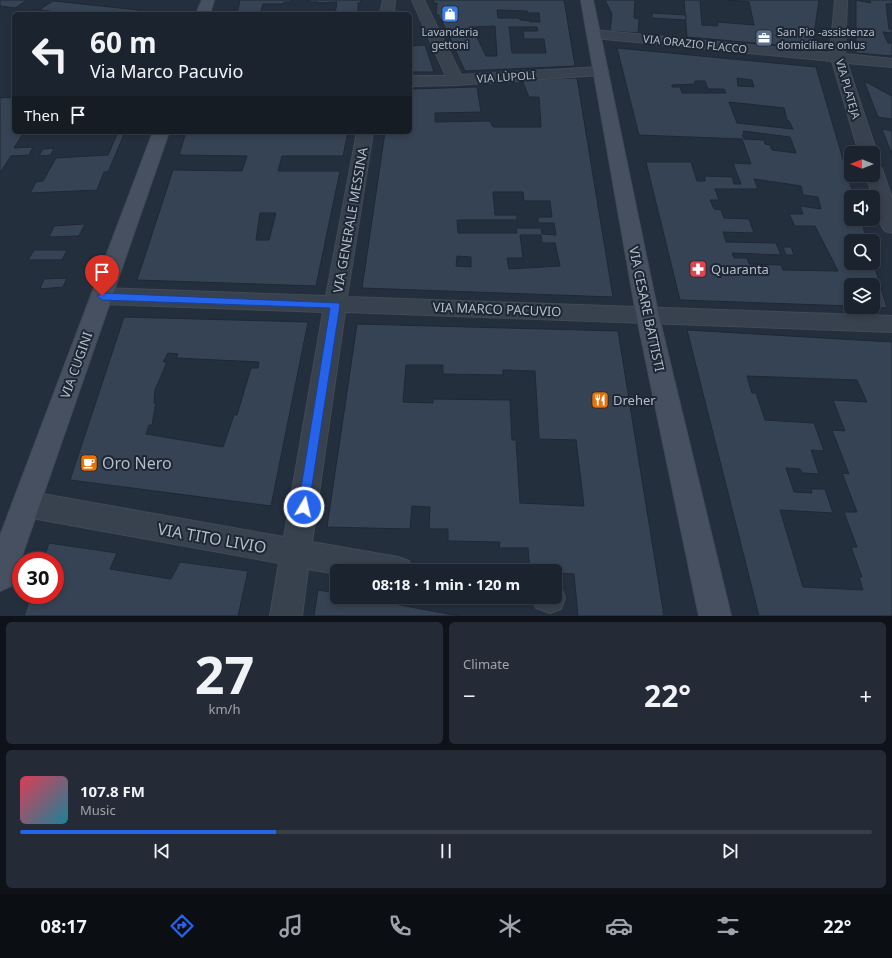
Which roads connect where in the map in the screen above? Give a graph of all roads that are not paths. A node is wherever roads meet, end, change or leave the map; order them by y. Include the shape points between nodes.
1 (208, 0) edge
2 (389, 0) edge
3 (418, 0) edge
4 (587, 0) edge
5 (841, 0) edge
6 (204, 12) edge
7 (386, 12) edge
8 (594, 34) junction
9 (838, 58) junction
10 (892, 64) edge
11 (601, 71) junction
12 (456, 80) junction
13 (412, 81) edge
14 (160, 134) edge
15 (365, 134) edge
16 (866, 146) edge
17 (877, 182) edge
18 (891, 223) edge
19 (102, 296) junction
20 (335, 305) junction
21 (646, 313) junction
22 (892, 324) edge
23 (26, 504) junction
24 (297, 553) junction
25 (359, 564) edge
26 (0, 576) edge
27 (286, 616) edge
28 (715, 616) edge

1 - 6 main road
2 - 7 street
3 - 12 street
4 - 8 main road, VIA CESARE BATTISTI
5 - 9 street, VIA PLATEJA
8 - 9 street, VIA ORAZIO FLACCO
8 - 11 main road, VIA CESARE BATTISTI
9 - 10 street, VIA ORAZIO FLACCO
9 - 16 street, VIA PLATEJA
11 - 12 street, VIA LÙPOLI
11 - 21 main road, VIA CESARE BATTISTI
12 - 13 street, VIA LÙPOLI
14 - 19 main road, VIA CUGINI
15 - 20 street, VIA GENERALE MESSINA
17 - 18 street
19 - 20 street, VIA MARCO PACUVIO
19 - 23 main road, VIA CUGINI
20 - 21 street, VIA MARCO PACUVIO
20 - 24 street, VIA GENERALE MESSINA
21 - 22 street, VIA MARCO PACUVIO
21 - 28 main road, VIA CESARE BATTISTI
23 - 24 street, VIA TITO LIVIO
23 - 26 main road, VIA CUGINI
24 - 25 street, VIA TITO LIVIO
24 - 27 street, VIA GENERALE MESSINA

